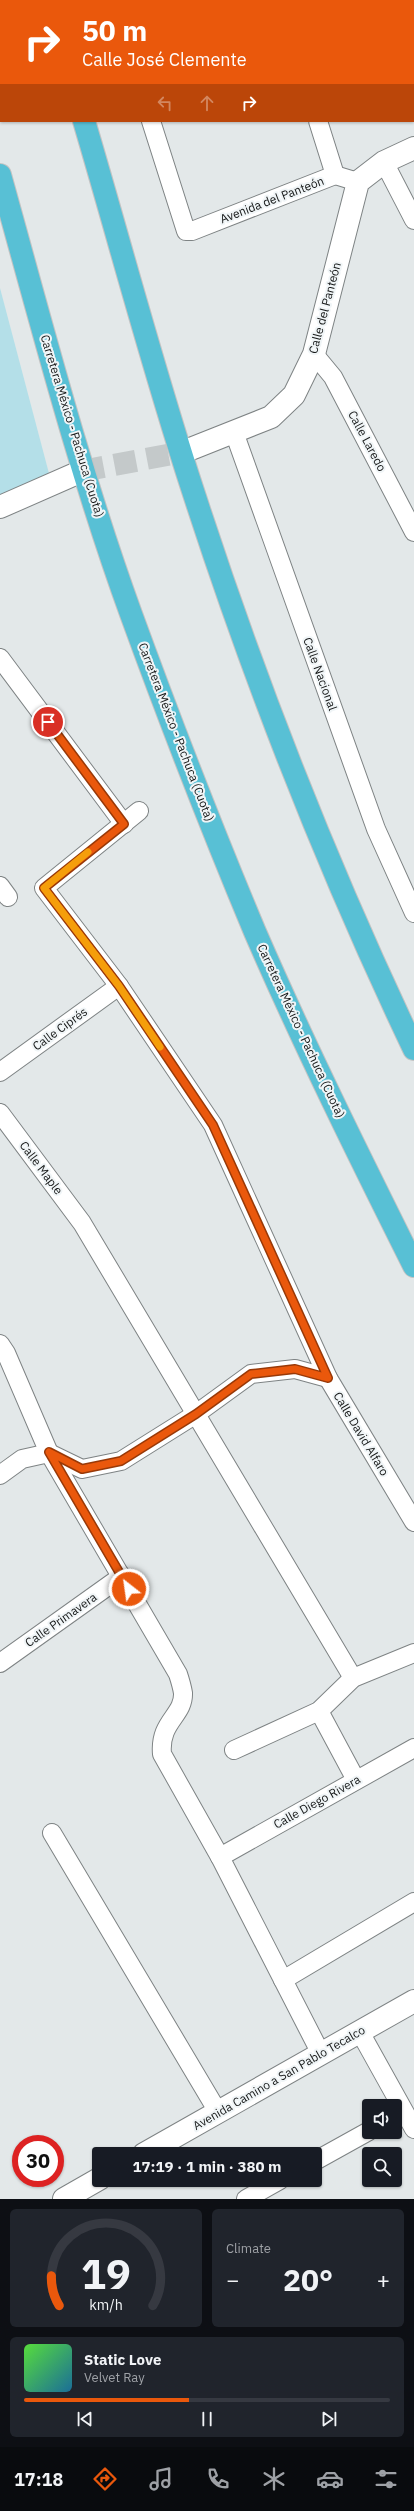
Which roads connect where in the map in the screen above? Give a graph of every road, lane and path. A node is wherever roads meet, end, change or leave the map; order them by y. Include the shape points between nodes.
1 (84, 122) edge
2 (151, 122) edge
3 (318, 122) edge
4 (414, 148) edge
5 (384, 162) junction
6 (0, 175) edge
7 (335, 175) junction
8 (358, 182) junction
9 (414, 220) edge
10 (314, 354) junction
11 (234, 432) junction
12 (183, 452) tunnel mouth
13 (82, 471) tunnel mouth
14 (0, 507) edge
15 (414, 532) edge
16 (0, 658) edge
17 (139, 811) dead end
18 (124, 824) junction
19 (414, 913) edge
20 (119, 986) junction
21 (414, 1049) edge
22 (0, 1072) edge
23 (0, 1113) edge
24 (414, 1266) edge
25 (0, 1344) edge
26 (328, 1378) junction
27 (196, 1414) junction
28 (49, 1452) junction
29 (0, 1475) edge
30 (414, 1522) edge
31 (122, 1576) junction
32 (414, 1653) edge
33 (0, 1663) edge
34 (353, 1678) junction
35 (319, 1711) junction
36 (414, 1748) edge
37 (234, 1750) dead end
38 (356, 1780) junction
39 (52, 1833) dead end
40 (220, 1857) junction
41 (414, 1902) edge
42 (283, 1980) junction
43 (414, 2001) edge
44 (360, 2032) junction
45 (321, 2054) junction
46 (218, 2112) junction
47 (405, 2112) edge
48 (414, 2129) edge
49 (362, 2135) edge
50 (156, 2147) edge
51 (322, 2157) edge
52 (92, 2183) edge
53 (267, 2187) edge
54 (64, 2199) edge
55 (246, 2199) edge

1 - 21 highway via 200,511 267,700 321,837 384,986
2 - 7 street, Avenida del Panteón via 186,231 192,231
3 - 7 street
4 - 5 street
5 - 8 street
5 - 9 street
6 - 24 highway, Carretera México - Pachuca (Cuota) via 70,426 131,613 256,932 335,1106
7 - 8 street, Avenida del Panteón
8 - 10 street, Calle del Panteón
10 - 11 street, Calle del Panteón via 294,395 271,417
10 - 15 street, Calle Laredo via 333,377
11 - 12 street, Calle del Panteón
11 - 19 street, Calle Nacional via 376,829
13 - 14 street
16 - 18 street
17 - 18 street
18 - 20 street, Calle David Alfaro via 44,888
20 - 22 street, Calle Ciprés
20 - 26 street, Calle David Alfaro via 213,1125
23 - 27 street, Calle Maple via 82,1223
25 - 28 street
26 - 27 street via 295,1369 251,1374
26 - 30 street, Calle David Alfaro
27 - 28 street via 121,1461 82,1469
27 - 34 street, Calle Maple
28 - 29 street via 22,1459
28 - 31 street
31 - 33 street, Calle Primavera
31 - 40 street via 178,1674 183,1694 178,1711 167,1725 161,1740 162,1754
32 - 34 street
34 - 35 street
35 - 37 street
35 - 38 street
36 - 38 street, Calle Diego Rivera
38 - 40 street, Calle Diego Rivera
39 - 46 street
40 - 42 street
41 - 42 street
42 - 45 street
43 - 44 street, Avenida Camino a San Pablo Tecalco
44 - 45 street, Avenida Camino a San Pablo Tecalco
44 - 47 street
45 - 46 street, Avenida Camino a San Pablo Tecalco
46 - 50 street, Avenida Camino a San Pablo Tecalco
47 - 48 street
49 - 51 street
52 - 54 street
53 - 55 street

